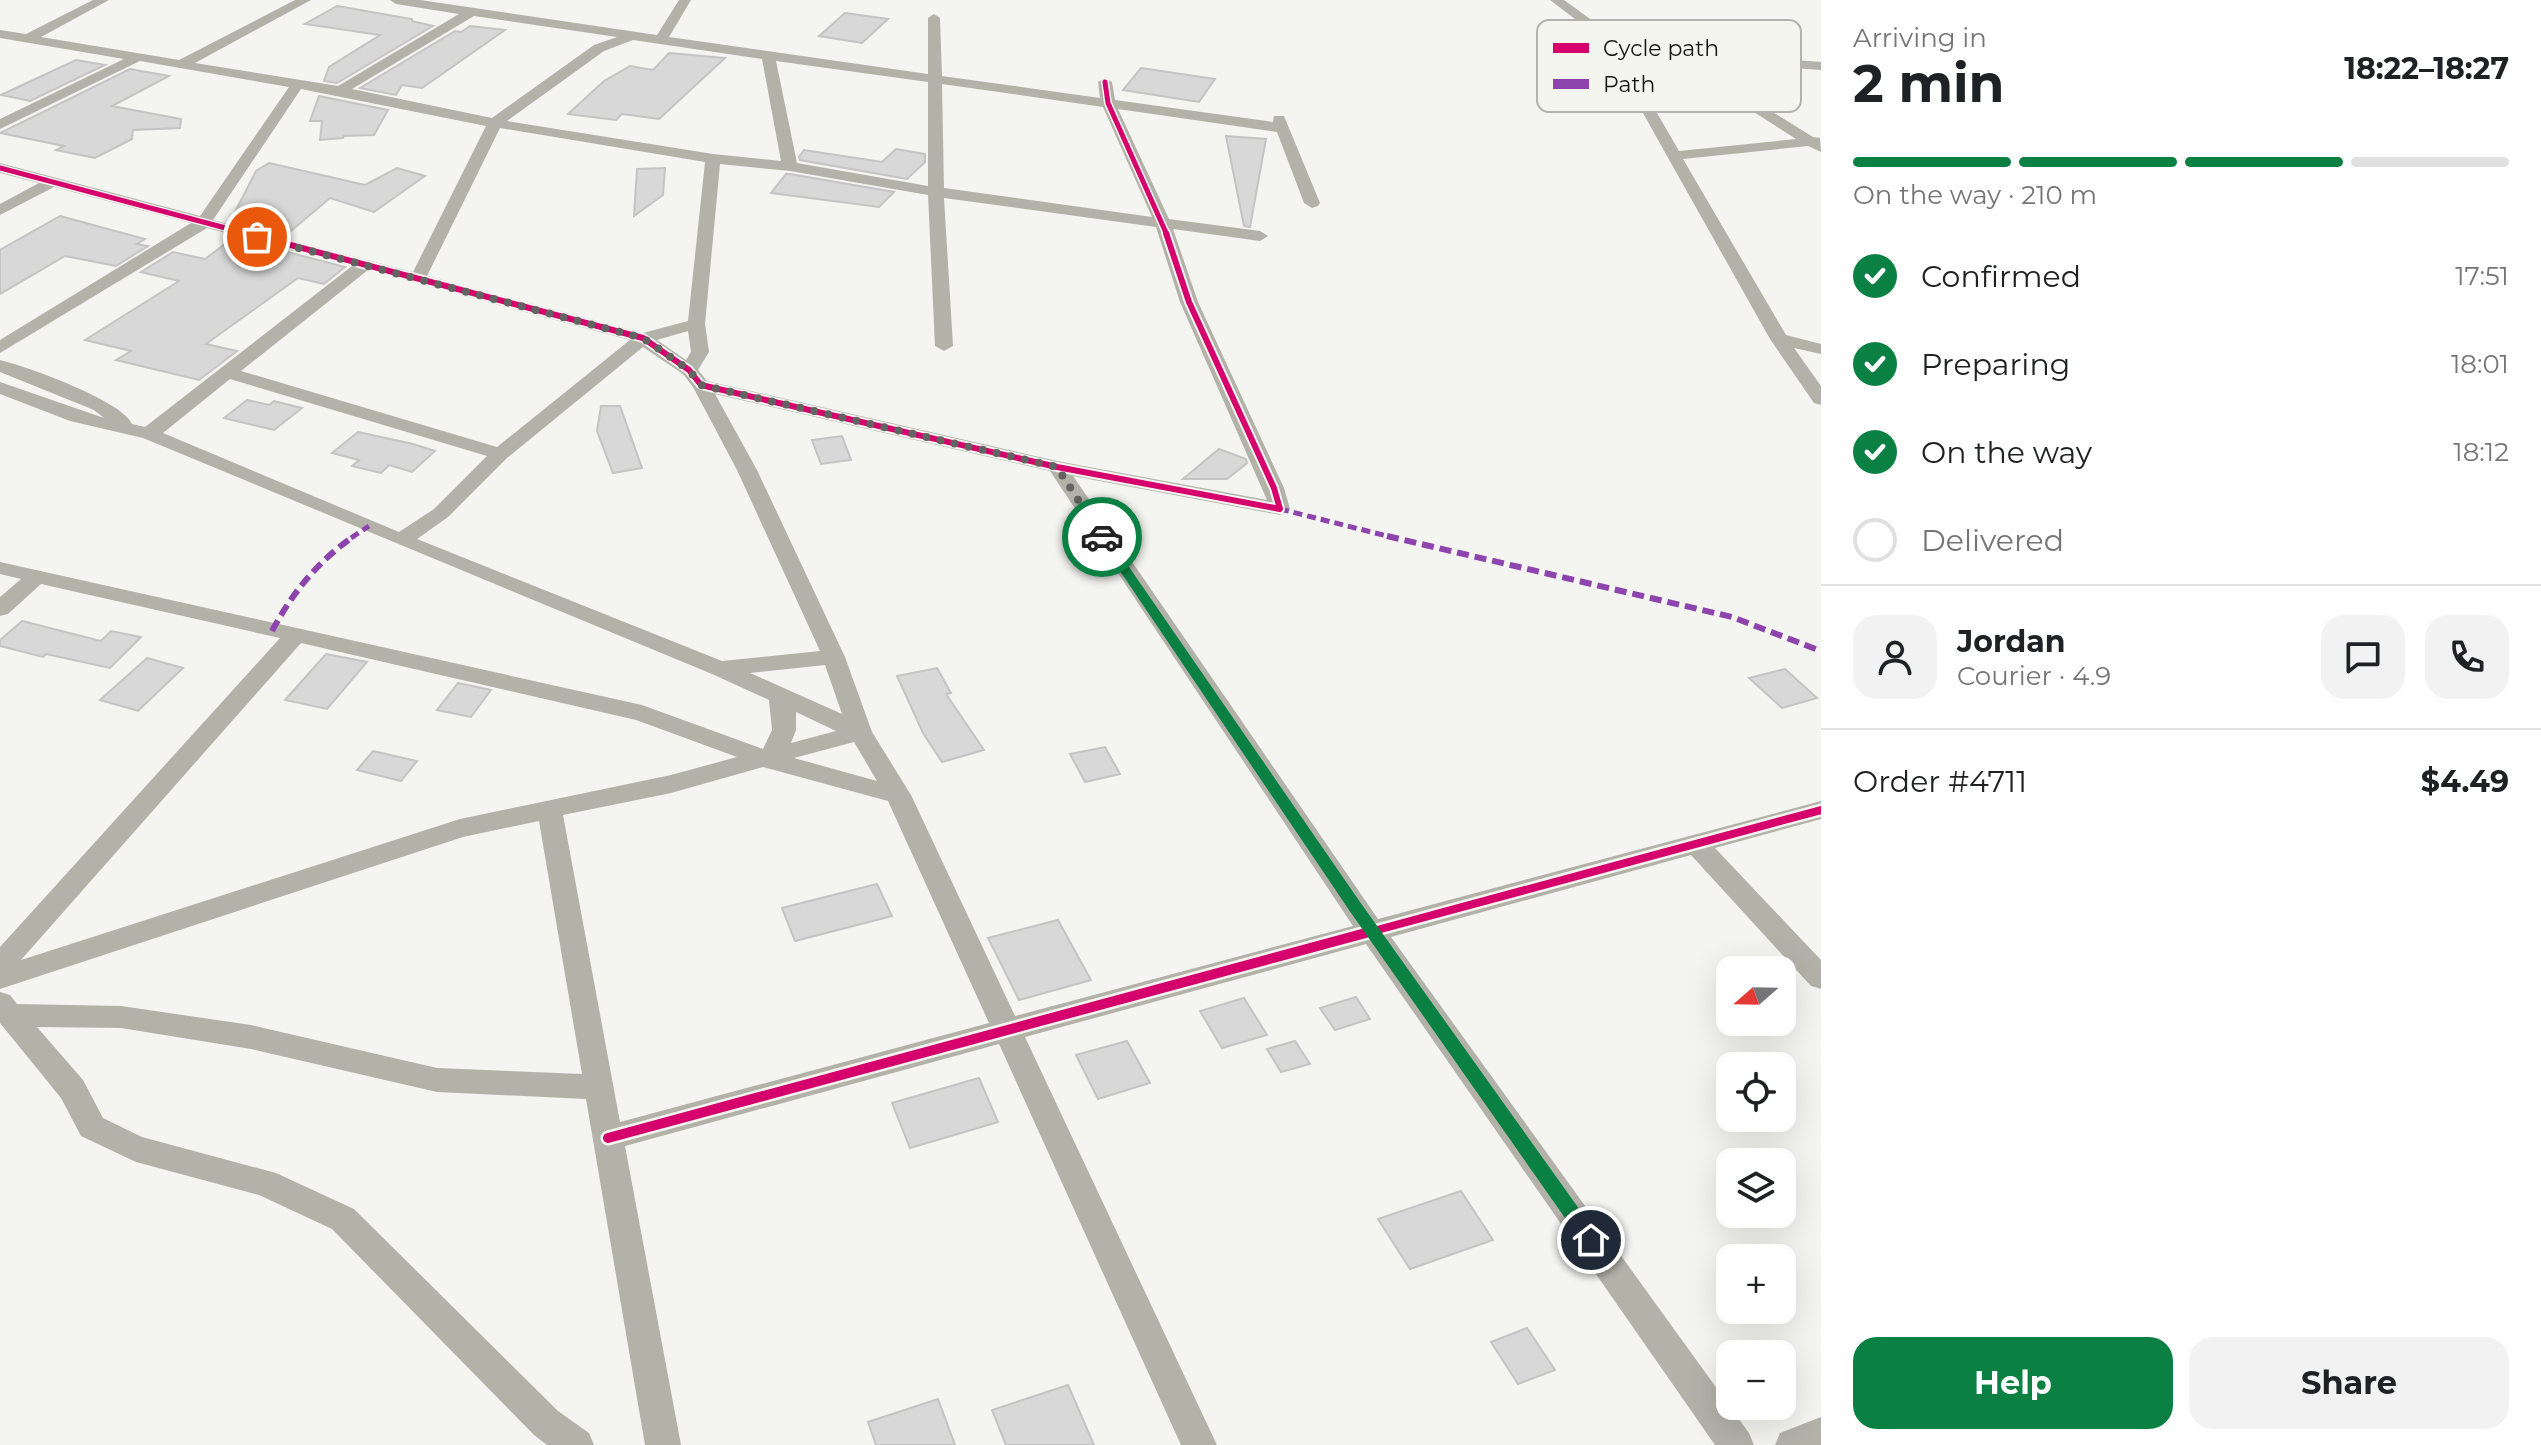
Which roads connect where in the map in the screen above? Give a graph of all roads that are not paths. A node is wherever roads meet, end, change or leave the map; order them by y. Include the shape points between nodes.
1 (103, 0) edge
2 (305, 0) edge
3 (396, 0) edge
4 (511, 0) edge
5 (685, 0) edge
6 (1556, 0) edge
7 (471, 12) junction
8 (496, 16) junction
9 (934, 18) dead end
10 (1583, 20) edge
11 (0, 34) edge
12 (631, 37) junction
13 (29, 38) junction
14 (661, 40) junction
15 (768, 53) junction
16 (138, 57) junction
17 (182, 64) junction
18 (1801, 65) edge
19 (1821, 66) edge
20 (936, 79) junction
21 (1105, 82) dead end
22 (298, 83) junction
23 (340, 91) junction
24 (1108, 103) junction
25 (1650, 112) edge
26 (1767, 112) edge
27 (495, 123) junction
28 (0, 125) edge
29 (1818, 143) edge
30 (1674, 156) junction
31 (713, 159) junction
32 (790, 166) junction
33 (0, 168) edge
34 (52, 182) junction
35 (936, 190) junction
36 (1312, 203) dead end
37 (0, 210) edge
38 (203, 223) junction
39 (1163, 223) junction
40 (1260, 236) dead end
41 (363, 266) junction
42 (417, 280) junction
43 (696, 324) junction
44 (643, 338) junction
45 (1779, 339) junction
46 (944, 346) dead end
47 (0, 348) edge
48 (1821, 349) edge
49 (0, 365) edge
50 (226, 372) junction
51 (695, 378) junction
52 (0, 388) edge
53 (1821, 399) edge
54 (140, 432) junction
55 (500, 454) junction
56 (1057, 467) junction
57 (401, 540) junction
58 (0, 568) edge
59 (37, 576) junction
60 (0, 609) edge
61 (295, 636) junction
62 (834, 657) junction
63 (720, 669) junction
64 (780, 696) junction
65 (860, 732) junction
66 (768, 760) junction
67 (898, 795) junction
68 (1821, 810) edge
69 (550, 812) junction
70 (1696, 844) junction
71 (1373, 932) junction
72 (0, 965) edge
73 (0, 978) edge
74 (1821, 978) edge
75 (5, 1009) edge
76 (1007, 1030) junction
77 (599, 1087) junction
78 (608, 1138) junction
79 (548, 1434) edge
80 (1821, 1434) edge
81 (576, 1445) edge
82 (663, 1445) edge
83 (1199, 1445) edge
84 (1736, 1445) edge
85 (1793, 1445) edge

1 - 13 street
2 - 17 street
3 - 7 street
4 - 8 street
5 - 14 street
6 - 10 street
7 - 8 street
7 - 23 street
8 - 12 street
9 - 20 street
11 - 13 street
12 - 14 street
12 - 27 street via 599,48
13 - 16 street
14 - 15 street
15 - 20 street
15 - 32 street
16 - 17 street
16 - 28 street
17 - 22 street
18 - 19 street
20 - 24 street
20 - 35 street
21 - 24 street
22 - 23 street
22 - 38 street
23 - 27 street
24 - 36 street via 1280,123
24 - 39 street
25 - 30 street
26 - 29 street
27 - 31 street
27 - 42 street
29 - 30 street
30 - 45 street
31 - 32 street
31 - 43 street
32 - 35 street
33 - 34 street
34 - 37 street
34 - 38 street
35 - 39 street
35 - 46 street
38 - 41 street
38 - 47 street
39 - 40 street
39 - 56 street via 1189,302 1280,509
41 - 42 street
41 - 50 street
42 - 44 street
43 - 44 street
43 - 51 street via 700,352
44 - 51 street
44 - 55 street
45 - 48 street
45 - 53 street
49 - 54 street via 101,406
50 - 54 street
50 - 55 street
51 - 56 street
51 - 62 street via 747,470
52 - 54 street via 77,417
54 - 57 street
55 - 57 street via 441,513
56 - 71 street
57 - 63 street
58 - 59 street
59 - 60 street
59 - 61 street
61 - 66 street via 642,713
61 - 72 street
62 - 63 street
62 - 65 street
63 - 64 street
64 - 65 street
64 - 66 street via 787,718
65 - 66 street
65 - 67 street
66 - 67 street
66 - 69 street
67 - 76 street
68 - 70 street
69 - 73 street via 460,828
69 - 77 street
70 - 71 street
70 - 74 street
71 - 76 street
71 - 84 street
75 - 77 street via 121,1017 251,1037 437,1080
75 - 79 street via 72,1089 92,1127 136,1149 265,1183 343,1219
76 - 78 street
76 - 83 street
77 - 78 street
78 - 82 street
79 - 81 street
80 - 85 street

